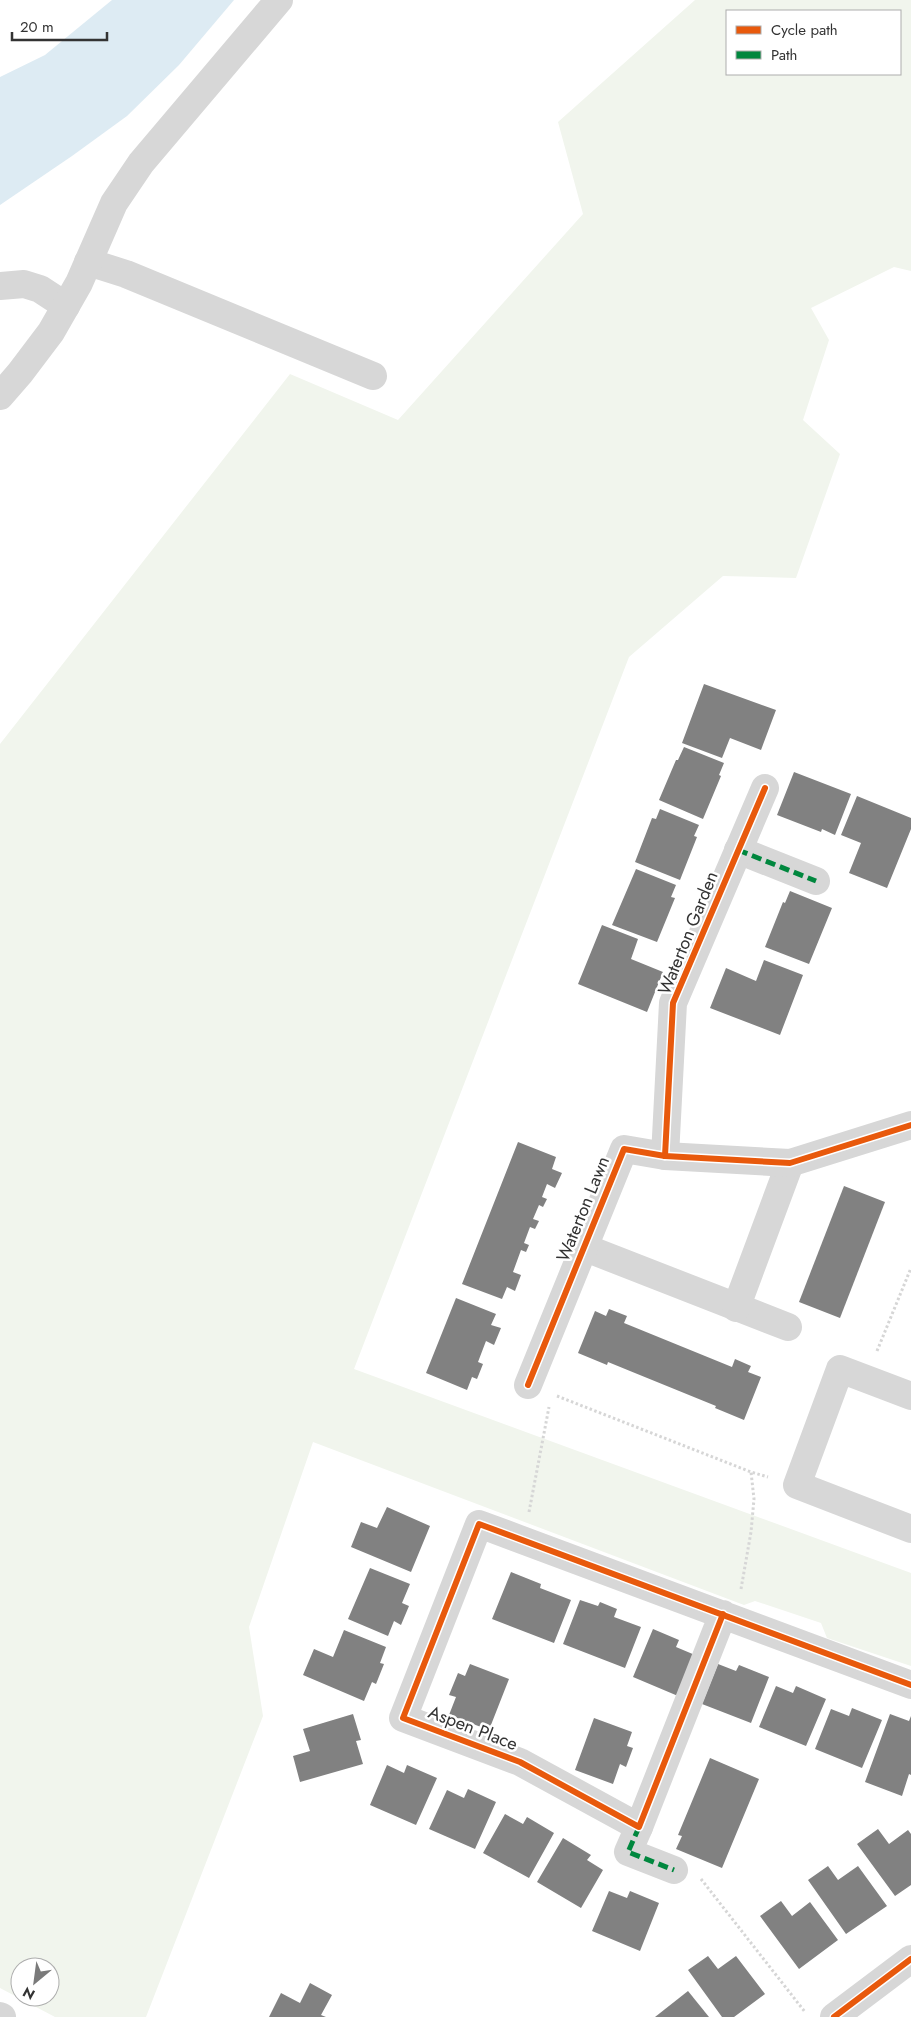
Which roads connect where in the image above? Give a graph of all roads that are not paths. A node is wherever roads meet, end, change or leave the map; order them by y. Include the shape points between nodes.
1 (279, 0) edge
2 (88, 262) junction
3 (0, 286) edge
4 (66, 306) junction
5 (373, 376) dead end
6 (0, 396) edge
7 (765, 788) dead end
8 (738, 850) junction
9 (816, 881) dead end
10 (911, 1125) edge
11 (665, 1156) junction
12 (790, 1162) junction
13 (583, 1247) junction
14 (736, 1308) junction
15 (788, 1328) dead end
16 (540, 1390) road end
17 (911, 1396) edge
18 (911, 1529) edge
19 (730, 1617) junction
20 (911, 1685) edge
21 (639, 1827) junction
22 (674, 1870) road end
23 (911, 1959) edge
24 (834, 2017) edge

1 - 2 street via 141,163 114,204
2 - 4 street via 80,284
2 - 5 street via 126,274
3 - 4 street via 24,284 40,289
4 - 6 street
7 - 8 street, Waterton Garden
8 - 9 street
8 - 11 street, Waterton Garden via 673,1003
10 - 12 street, Waterton Lawn
11 - 12 street, Waterton Lawn
11 - 13 street, Waterton Lawn via 624,1150
12 - 14 street
13 - 14 street, Waterton Lawn
13 - 16 street, Waterton Lawn
14 - 15 street, Waterton Lawn
17 - 18 street via 840,1369 797,1485
19 - 20 street, Aspen Place
19 - 21 street
19 - 21 street, Aspen Place via 479,1524 403,1718 520,1762
21 - 22 street via 628,1852
23 - 24 street

